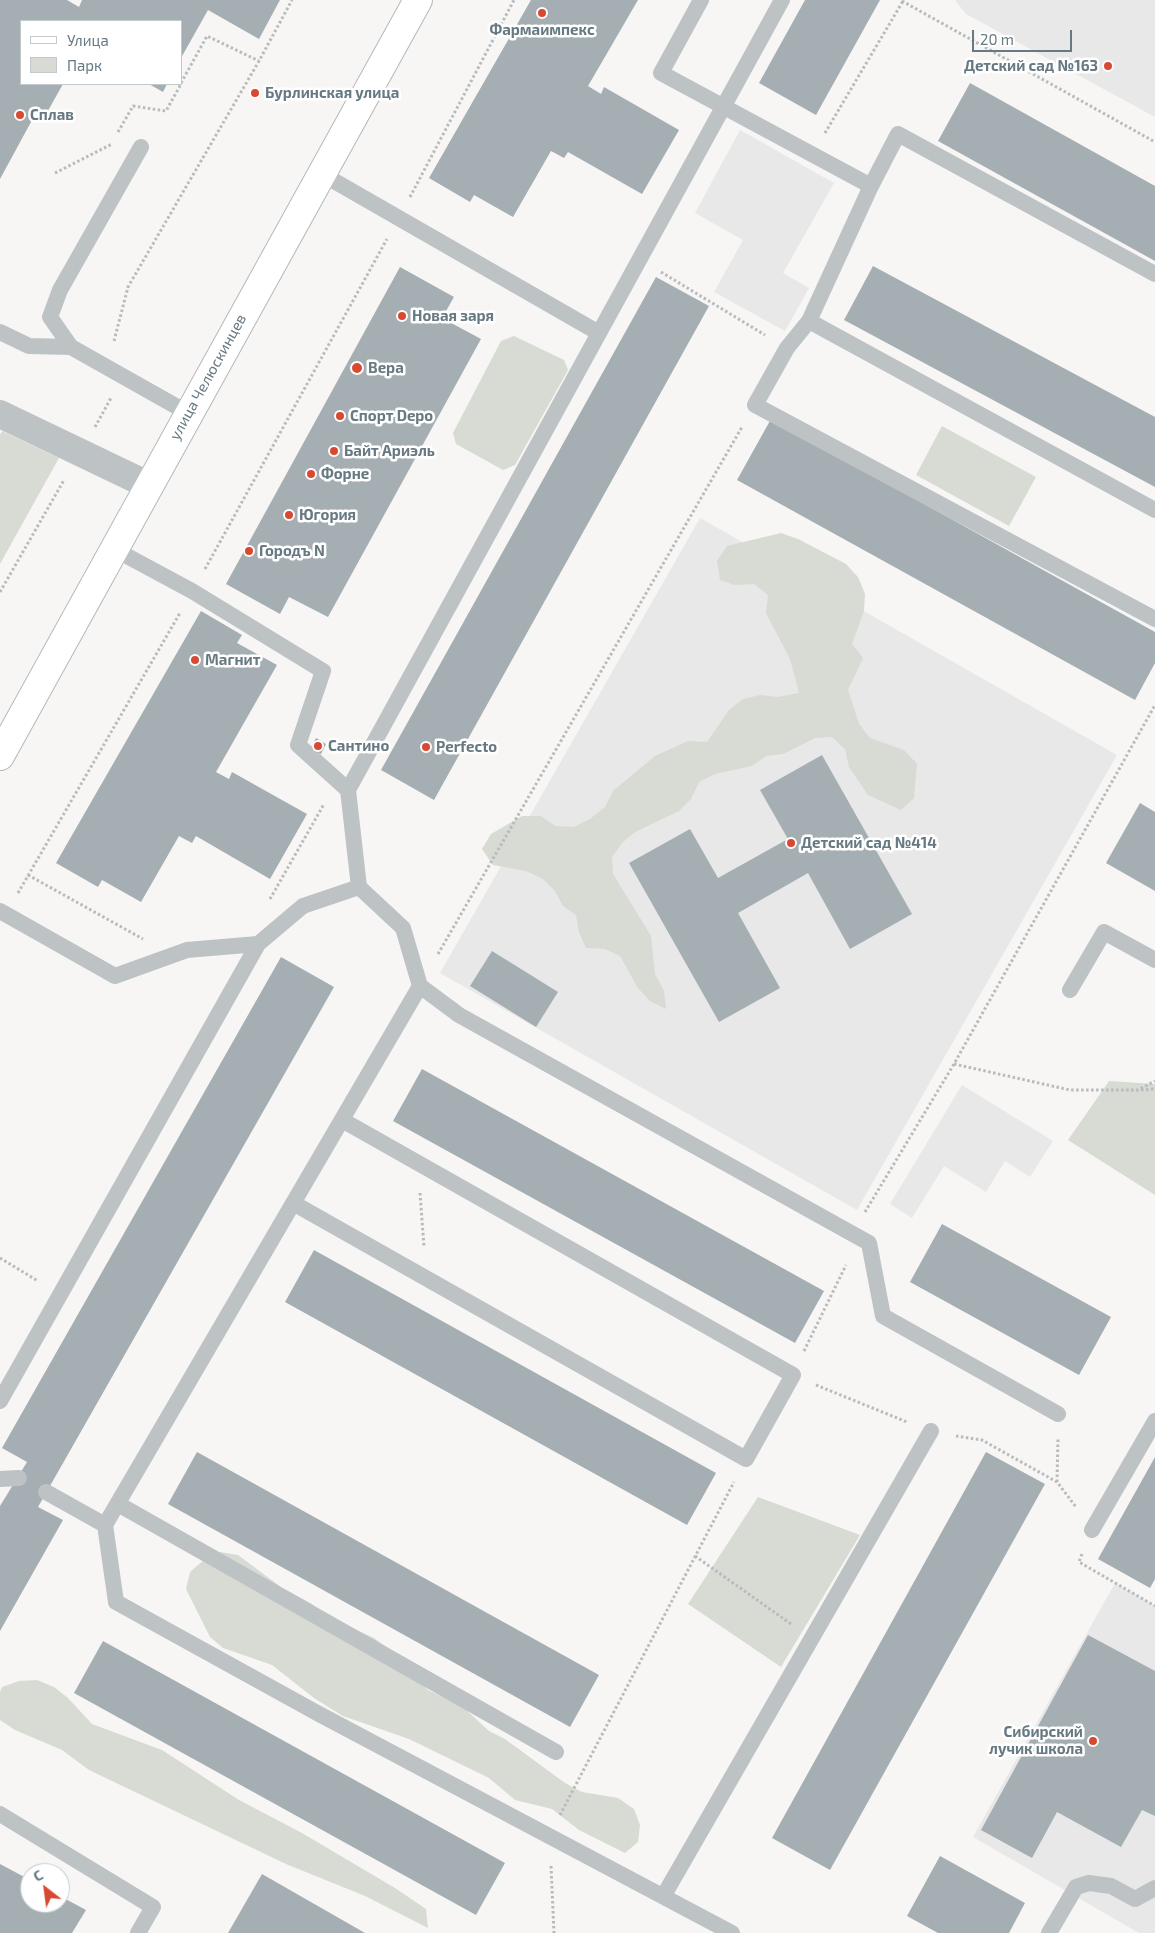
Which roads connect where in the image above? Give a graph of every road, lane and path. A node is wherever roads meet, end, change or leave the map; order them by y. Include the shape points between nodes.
1 (292, 0) edge
2 (418, 0) edge
3 (514, 0) edge
4 (701, 0) edge
5 (782, 0) edge
6 (903, 1) edge
7 (259, 61) junction
8 (182, 81) edge
9 (180, 85) edge
10 (724, 106) junction
11 (1155, 142) edge
12 (140, 147) dead end
13 (813, 154) junction
14 (55, 173) dead end
15 (322, 174) junction
16 (870, 186) junction
17 (399, 218) junction
18 (640, 259) junction
19 (1155, 274) edge
20 (809, 321) junction
21 (0, 332) edge
22 (599, 333) junction
23 (71, 347) junction
24 (787, 348) junction
25 (123, 378) junction
26 (755, 405) junction
27 (188, 413) junction
28 (0, 414) edge
29 (80, 453) junction
30 (148, 485) junction
31 (1155, 510) edge
32 (114, 549) junction
33 (192, 591) junction
34 (0, 592) edge
35 (1155, 619) edge
36 (1155, 705) edge
37 (0, 756) edge
38 (342, 786) junction
39 (359, 887) junction
40 (268, 902) dead end
41 (0, 911) edge
42 (258, 944) junction
43 (171, 955) junction
44 (1155, 960) edge
45 (420, 986) junction
46 (1070, 990) dead end
47 (954, 1064) junction
48 (1155, 1081) edge
49 (1155, 1089) edge
50 (1138, 1090) junction
51 (342, 1120) junction
52 (418, 1162) junction
53 (293, 1203) junction
54 (860, 1237) junction
55 (0, 1258) edge
56 (426, 1278) junction
57 (60, 1294) junction
58 (793, 1375) junction
59 (0, 1401) edge
60 (1058, 1414) joint
61 (1155, 1421) edge
62 (931, 1431) junction
63 (746, 1459) junction
64 (18, 1478) dead end
65 (0, 1479) edge
66 (1057, 1482) junction
67 (46, 1492) dead end
68 (118, 1504) junction
69 (106, 1525) junction
70 (1092, 1530) junction
71 (696, 1556) junction
72 (1155, 1606) edge
73 (812, 1639) junction
74 (556, 1752) dead end
75 (0, 1814) edge
76 (550, 1835) junction
77 (1155, 1888) edge
78 (664, 1895) junction
79 (138, 1933) edge
80 (554, 1933) edge
81 (732, 1933) edge
82 (1049, 1933) edge

1 - 7 path
2 - 15 main road, улица Челюскинцев
3 - 17 path
4 - 10 lane via 661,73
5 - 10 lane
6 - 11 path
6 - 13 path
7 - 8 path via 207,36
7 - 25 path via 128,287 113,346
9 - 14 path via 166,111 133,106 110,146
10 - 13 lane
10 - 18 lane
12 - 23 lane via 60,290 50,318
13 - 16 lane
15 - 17 lane
15 - 27 main road, улица Челюскинцев
16 - 19 lane via 898,134
16 - 20 lane
17 - 22 lane
17 - 33 path
18 - 22 lane
18 - 24 path
20 - 24 lane
20 - 31 lane
21 - 23 lane via 29,346
22 - 38 lane
23 - 25 lane
24 - 26 lane
25 - 27 lane
25 - 29 path
26 - 35 lane
26 - 45 path
27 - 30 main road, улица Челюскинцев
28 - 29 street
29 - 30 street
29 - 34 path
30 - 32 main road, улица Челюскинцев
32 - 33 lane
32 - 37 main road, улица Челюскинцев
33 - 38 lane via 323,671 298,745
33 - 43 path via 28,875
36 - 47 path
38 - 39 lane
38 - 40 path
39 - 42 lane via 303,906
39 - 45 lane via 403,928
41 - 43 lane via 115,976
42 - 43 lane via 187,950
42 - 57 lane
44 - 46 lane via 1104,932
45 - 51 lane
45 - 54 lane via 459,1015
47 - 50 path via 1070,1090
47 - 54 path via 865,1213
48 - 50 path
49 - 50 path
51 - 52 lane
51 - 53 lane
52 - 56 path
52 - 58 lane
53 - 56 lane
53 - 68 lane
54 - 58 path
54 - 60 lane via 869,1243 883,1316
55 - 57 path
56 - 63 lane
57 - 59 lane
58 - 62 path
58 - 63 lane
60 - 66 path
61 - 70 lane
62 - 66 path via 982,1440
62 - 73 lane
63 - 71 path
64 - 65 lane
66 - 70 path
67 - 69 lane
68 - 69 lane
68 - 74 lane
69 - 76 lane via 116,1602 319,1714
70 - 72 path via 1079,1562
71 - 73 path
71 - 76 path
73 - 78 lane
75 - 79 lane via 153,1907
76 - 78 lane
76 - 80 path
77 - 82 lane via 1134,1899 1111,1886 1089,1883 1076,1887
78 - 81 lane

